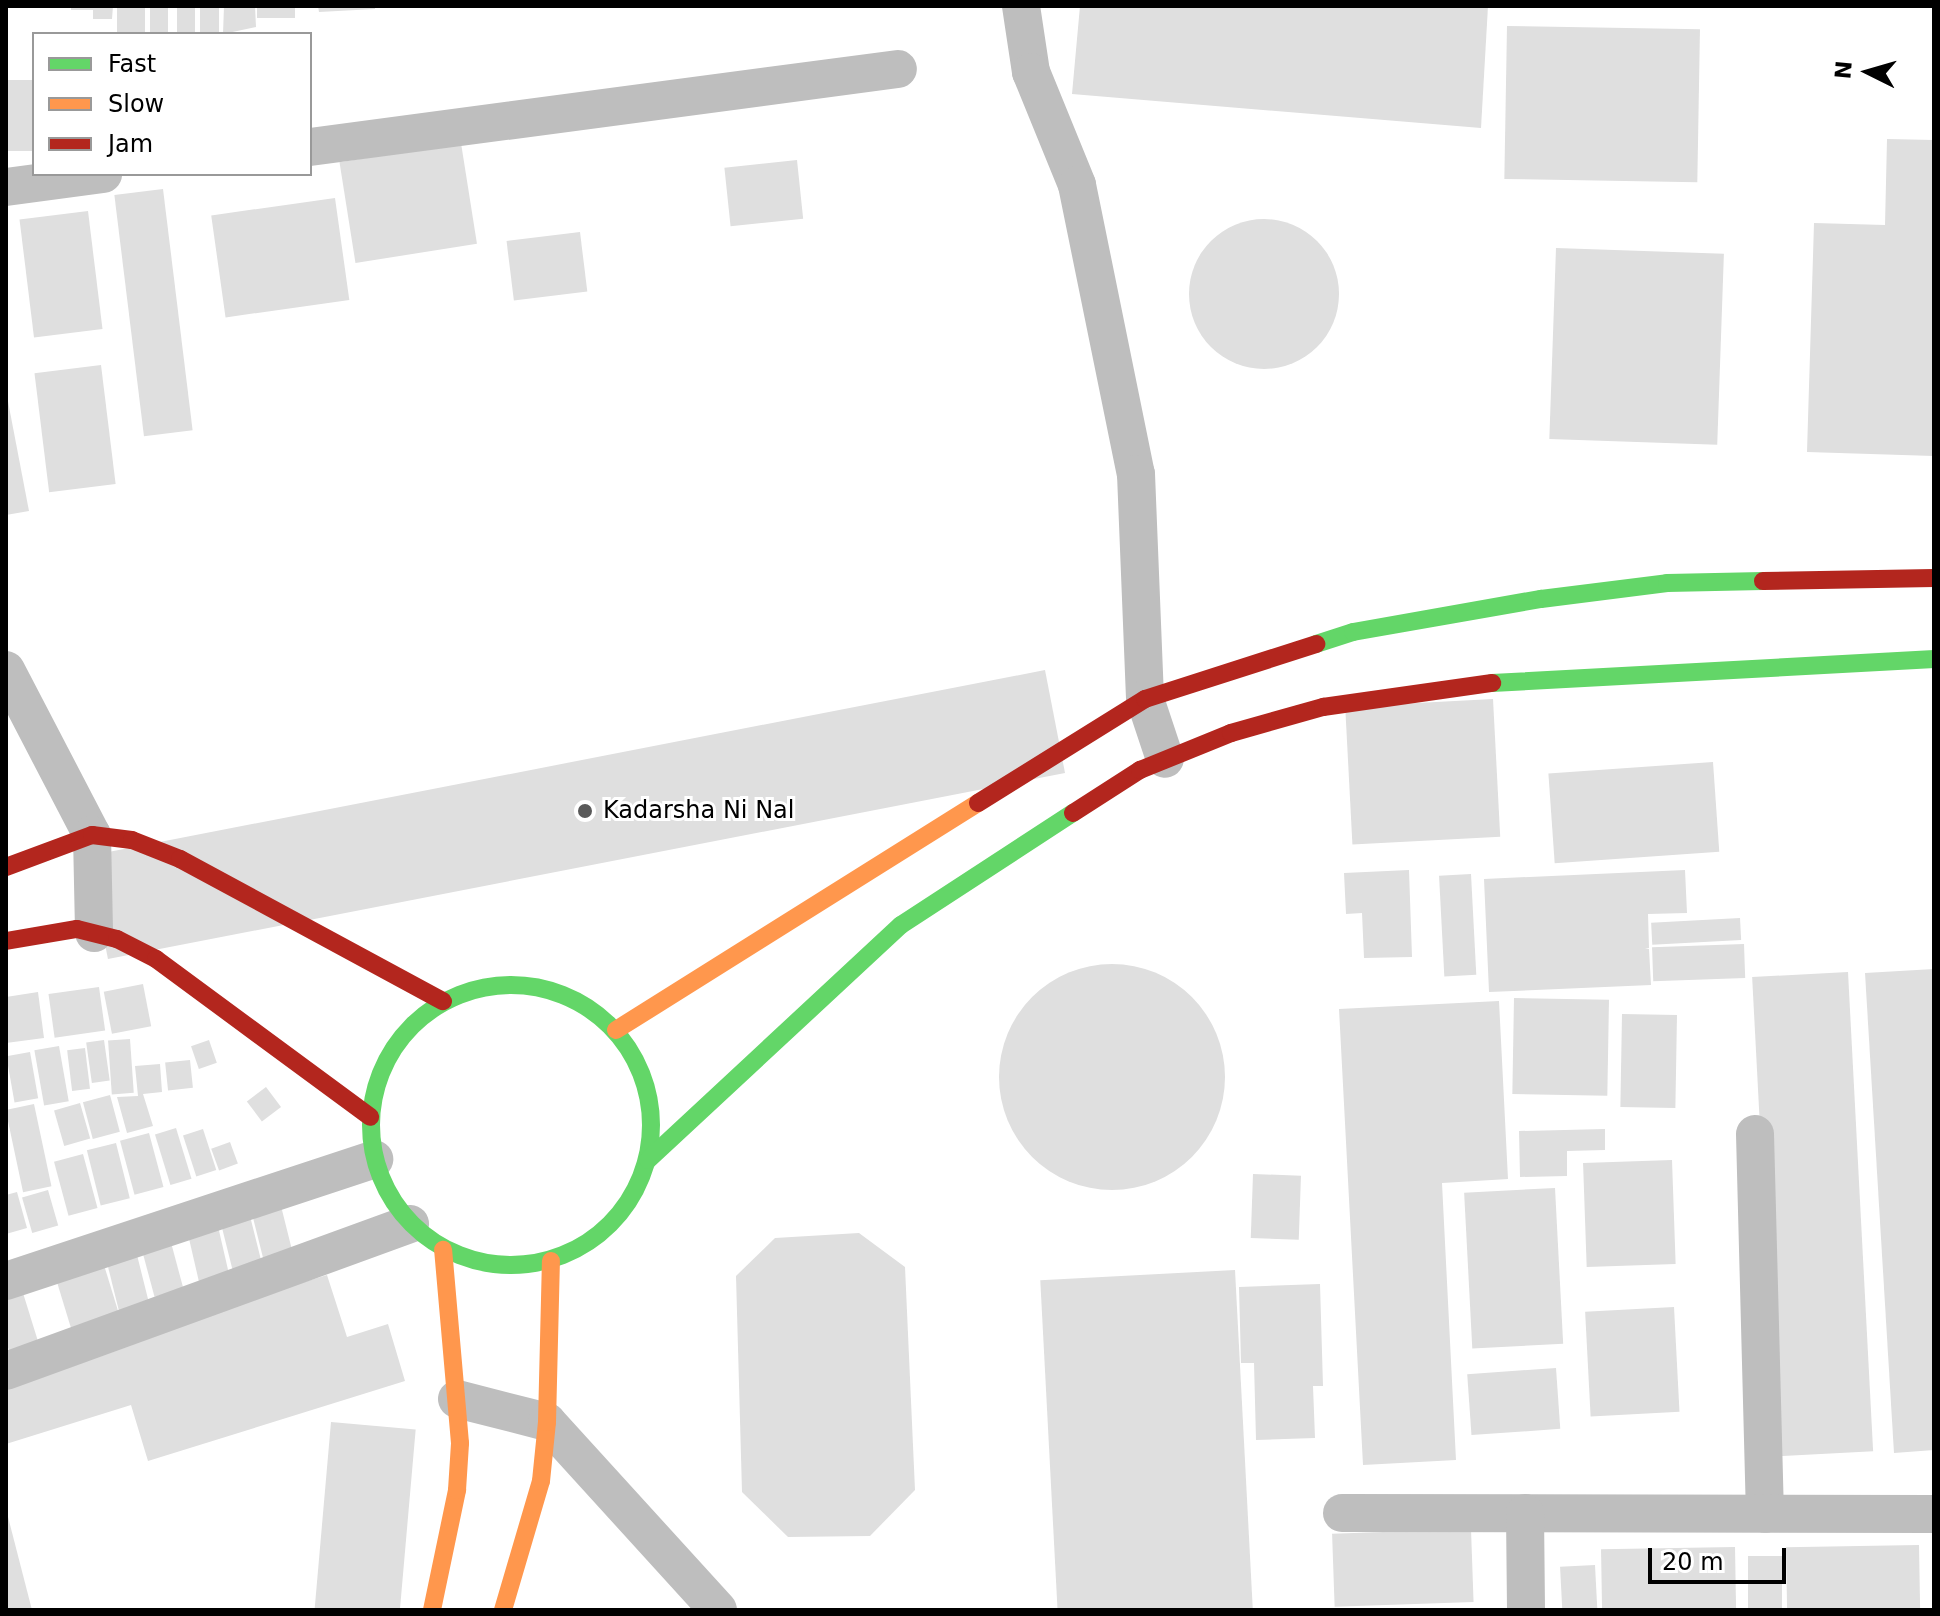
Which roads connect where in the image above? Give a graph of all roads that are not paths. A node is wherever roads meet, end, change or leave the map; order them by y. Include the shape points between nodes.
1 (1021, 6) edge
2 (898, 69) dead end
3 (312, 147) edge
4 (88, 176) edge
5 (6, 187) edge
6 (1934, 578) edge
7 (1934, 659) edge
8 (6, 670) edge
9 (1145, 699) junction
10 (1165, 759) junction
11 (92, 835) junction
12 (6, 867) edge
13 (94, 933) junction
14 (6, 941) edge
15 (443, 1001) junction
16 (616, 1030) junction
17 (370, 1117) junction
18 (1755, 1134) dead end
19 (374, 1159) junction
20 (648, 1160) junction
21 (410, 1224) junction
22 (443, 1250) junction
23 (551, 1261) junction
24 (6, 1281) edge
25 (6, 1371) edge
26 (457, 1399) junction
27 (547, 1422) junction
28 (1342, 1513) dead end
29 (1525, 1513) junction
30 (1765, 1514) junction
31 (1934, 1514) edge
32 (432, 1610) edge
33 (503, 1610) edge
34 (718, 1610) edge
35 (1526, 1610) edge

1 - 9 street via 1031,72 1077,185 1136,474
2 - 3 street
4 - 5 street
6 - 9 street via 1667,583 1541,599 1353,632
7 - 10 street via 1495,683 1323,707 1231,733
8 - 11 street
9 - 10 street
9 - 16 street
10 - 20 street via 901,925
11 - 12 street
11 - 13 street
11 - 15 street via 132,840 180,859
13 - 14 street via 77,929
13 - 17 street via 156,959
15 - 16 street via 487,985 534,985 578,1001
15 - 17 street via 414,1022 392,1050 377,1082
16 - 20 street via 641,1069 652,1114
17 - 19 street
18 - 30 street
19 - 21 street
19 - 24 street
20 - 23 street via 635,1194 613,1223 585,1246
21 - 22 street
21 - 25 street
22 - 23 street via 479,1263 515,1267
22 - 26 street
23 - 27 street
26 - 27 street
26 - 32 street via 457,1490
27 - 33 street via 541,1481
27 - 34 street
28 - 29 street
29 - 30 street
29 - 35 street
30 - 31 street

